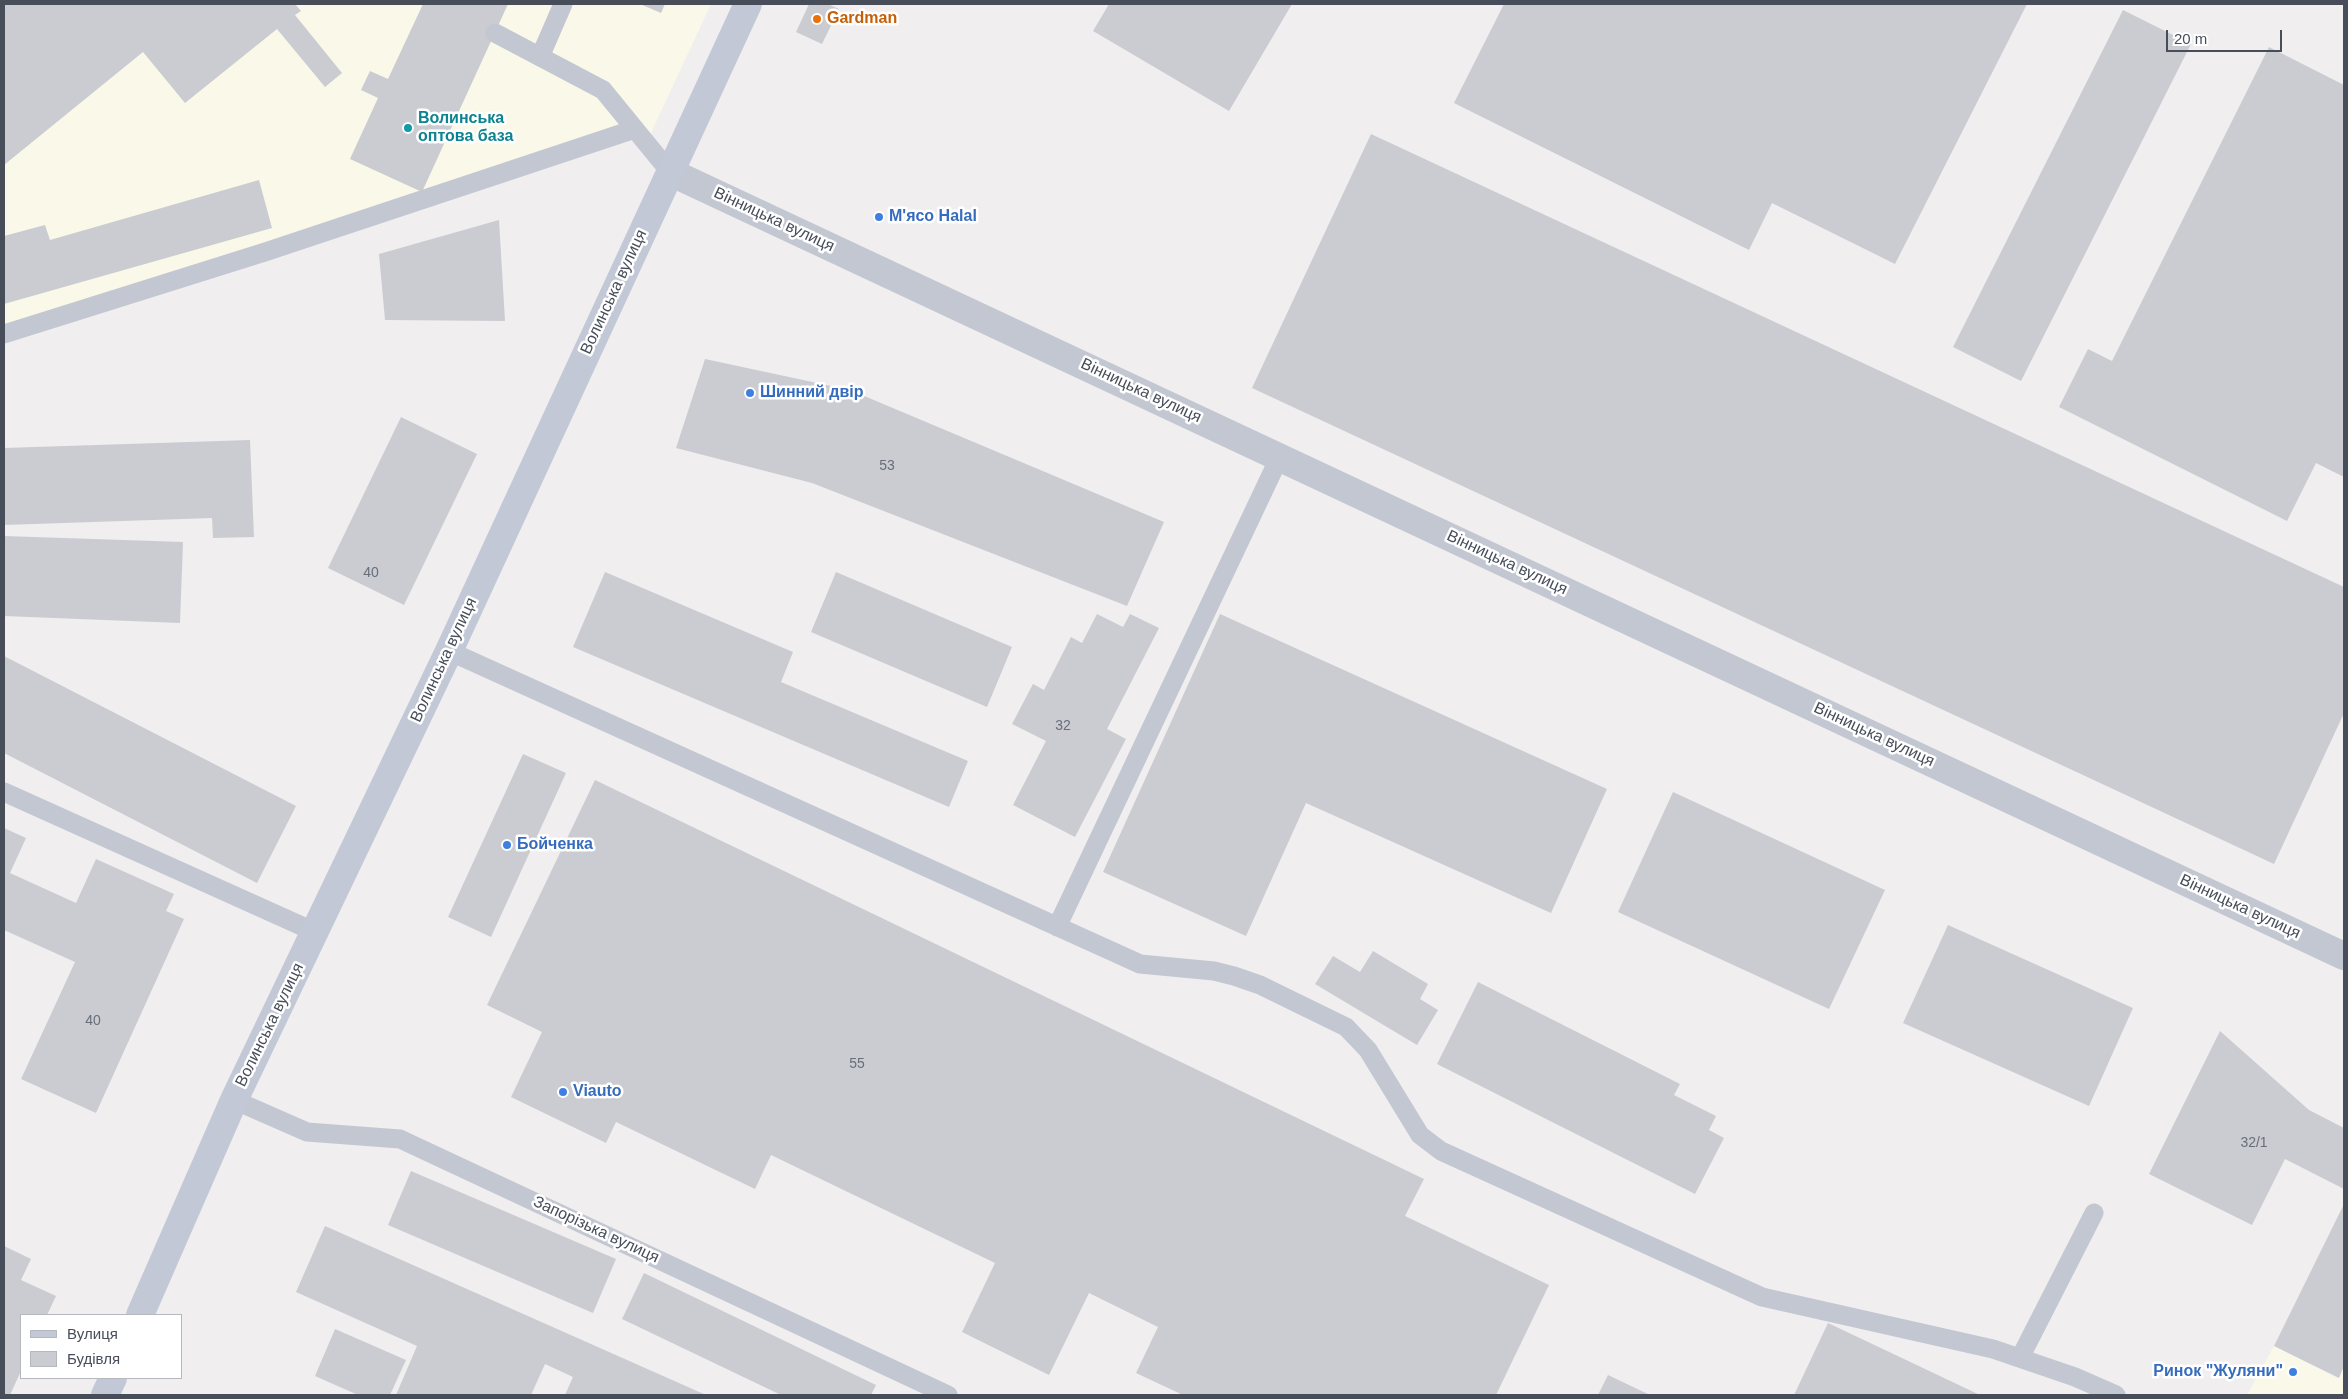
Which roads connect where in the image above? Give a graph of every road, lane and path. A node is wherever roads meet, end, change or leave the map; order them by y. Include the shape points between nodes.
1 (563, 4) edge
2 (748, 4) edge
3 (495, 34) dead end
4 (540, 57) junction
5 (635, 129) junction
6 (670, 172) junction
7 (4, 334) edge
8 (1280, 456) junction
9 (449, 651) junction
10 (4, 792) edge
11 (1057, 927) junction
12 (315, 932) junction
13 (2344, 956) edge
14 (234, 1100) junction
15 (2094, 1212) dead end
16 (140, 1314) edge
17 (2020, 1358) junction
18 (112, 1379) edge
19 (105, 1395) edge
20 (948, 1395) edge
21 (2116, 1395) edge

1 - 4 lane
2 - 6 street, Волинська вулиця
3 - 4 lane
4 - 5 lane via 603,90
5 - 6 lane
5 - 7 lane
6 - 8 street, Вінницька вулиця
6 - 9 street, Волинська вулиця
8 - 11 lane
8 - 13 street, Вінницька вулиця
9 - 11 lane
9 - 12 street, Волинська вулиця
10 - 12 lane
11 - 17 lane via 1140,964 1234,976 1260,985 1346,1027 1368,1050 1420,1135 1441,1151 1762,1298 1993,1349
12 - 14 street, Волинська вулиця
14 - 16 street, Волинська вулиця
14 - 20 lane, Запорізька вулиця via 307,1132 400,1139
15 - 17 lane
17 - 21 lane via 2075,1376
18 - 19 street

